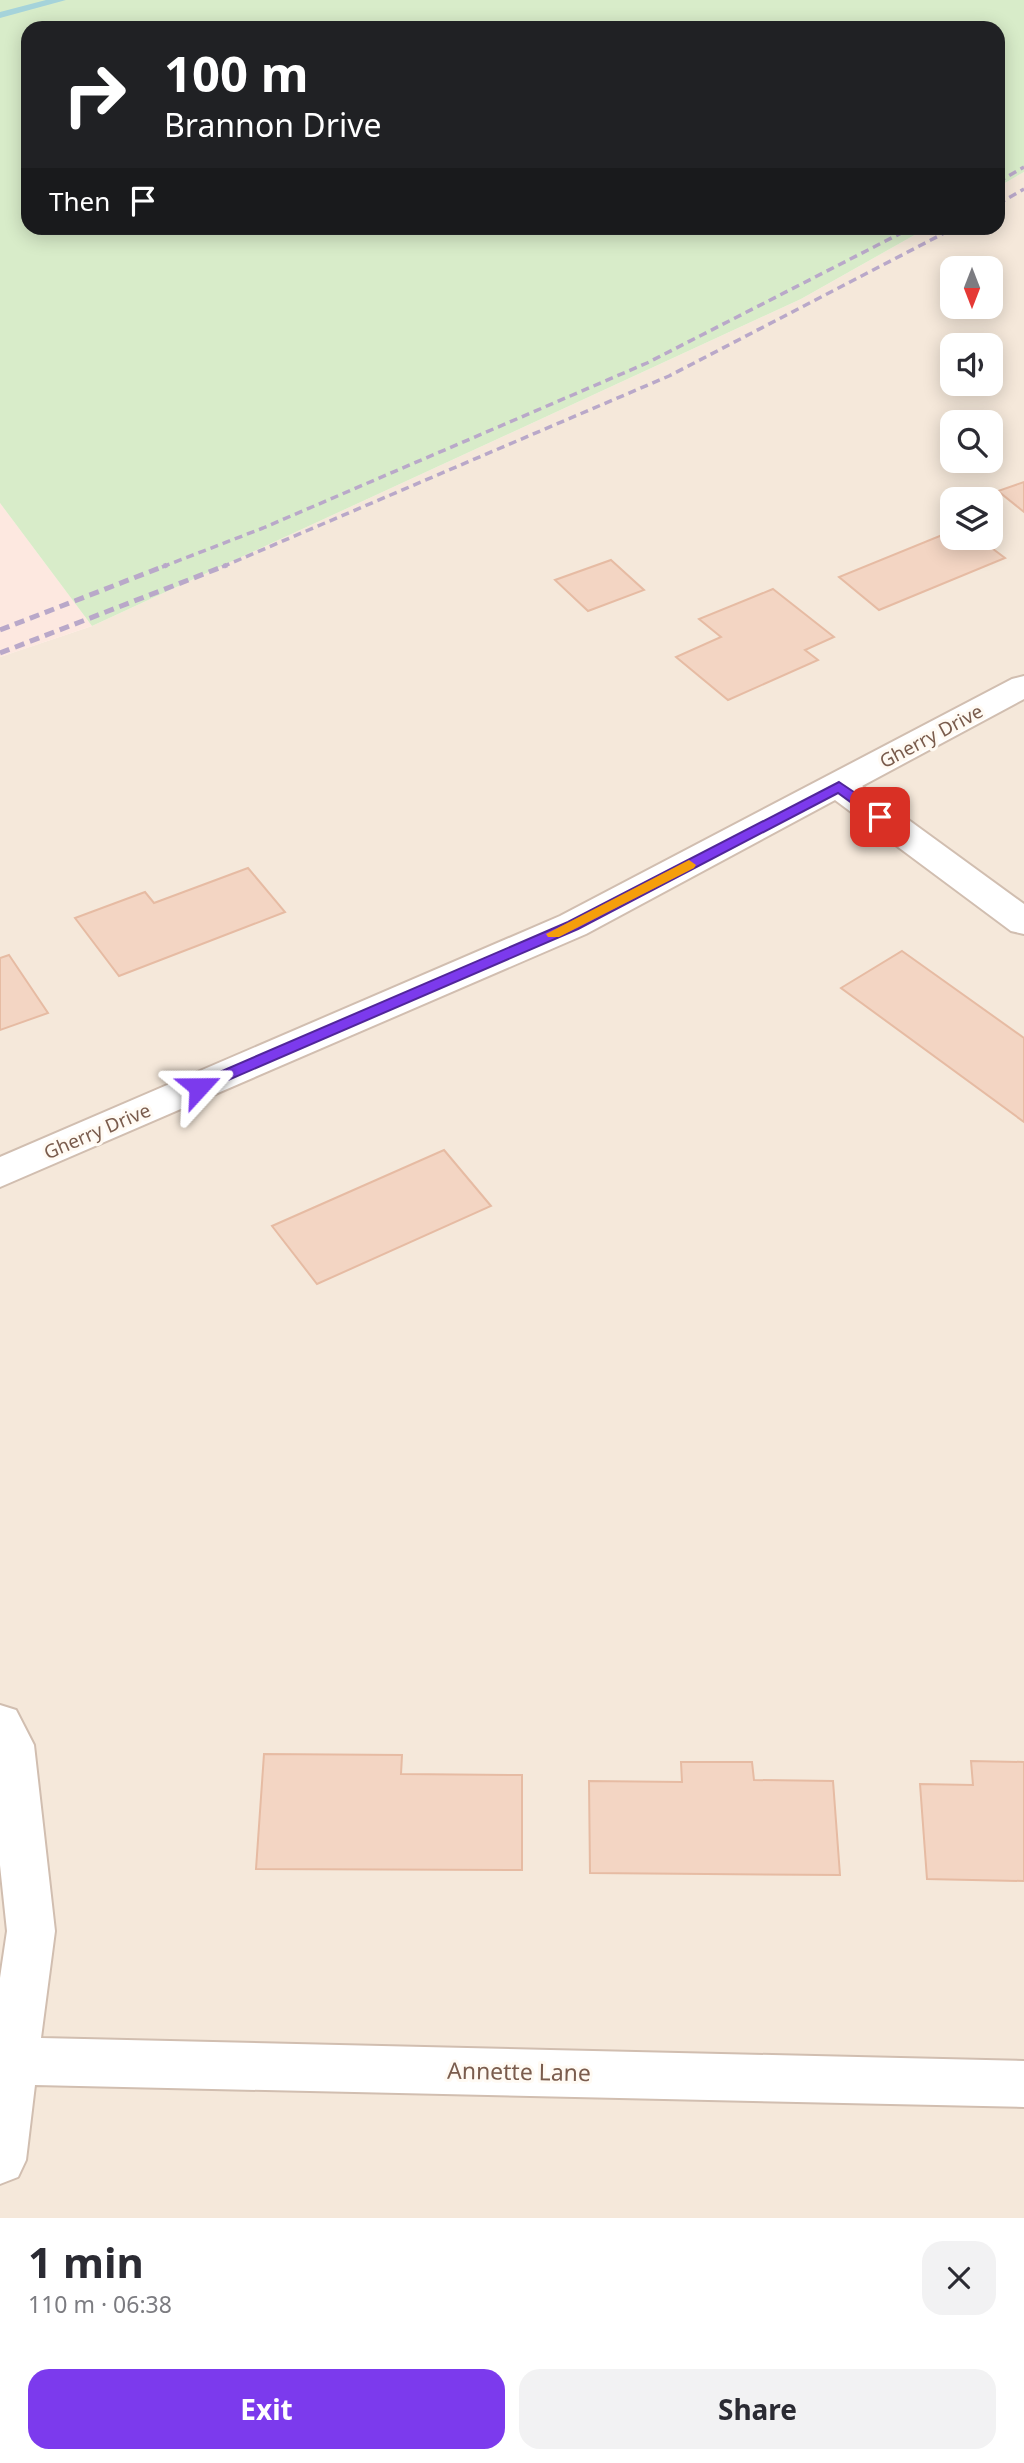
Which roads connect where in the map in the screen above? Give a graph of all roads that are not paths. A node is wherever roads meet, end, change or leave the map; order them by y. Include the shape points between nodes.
1 (1024, 686) edge
2 (839, 786) junction
3 (1024, 922) edge
4 (0, 1172) edge
5 (0, 1724) edge
6 (14, 2061) junction
7 (1024, 2084) edge
8 (0, 2160) edge

1 - 2 street, Gherry Drive
2 - 3 street
2 - 4 street, Gherry Drive via 573,925
5 - 6 street via 11,1745 31,1931
6 - 7 street, Annette Lane
6 - 8 street

